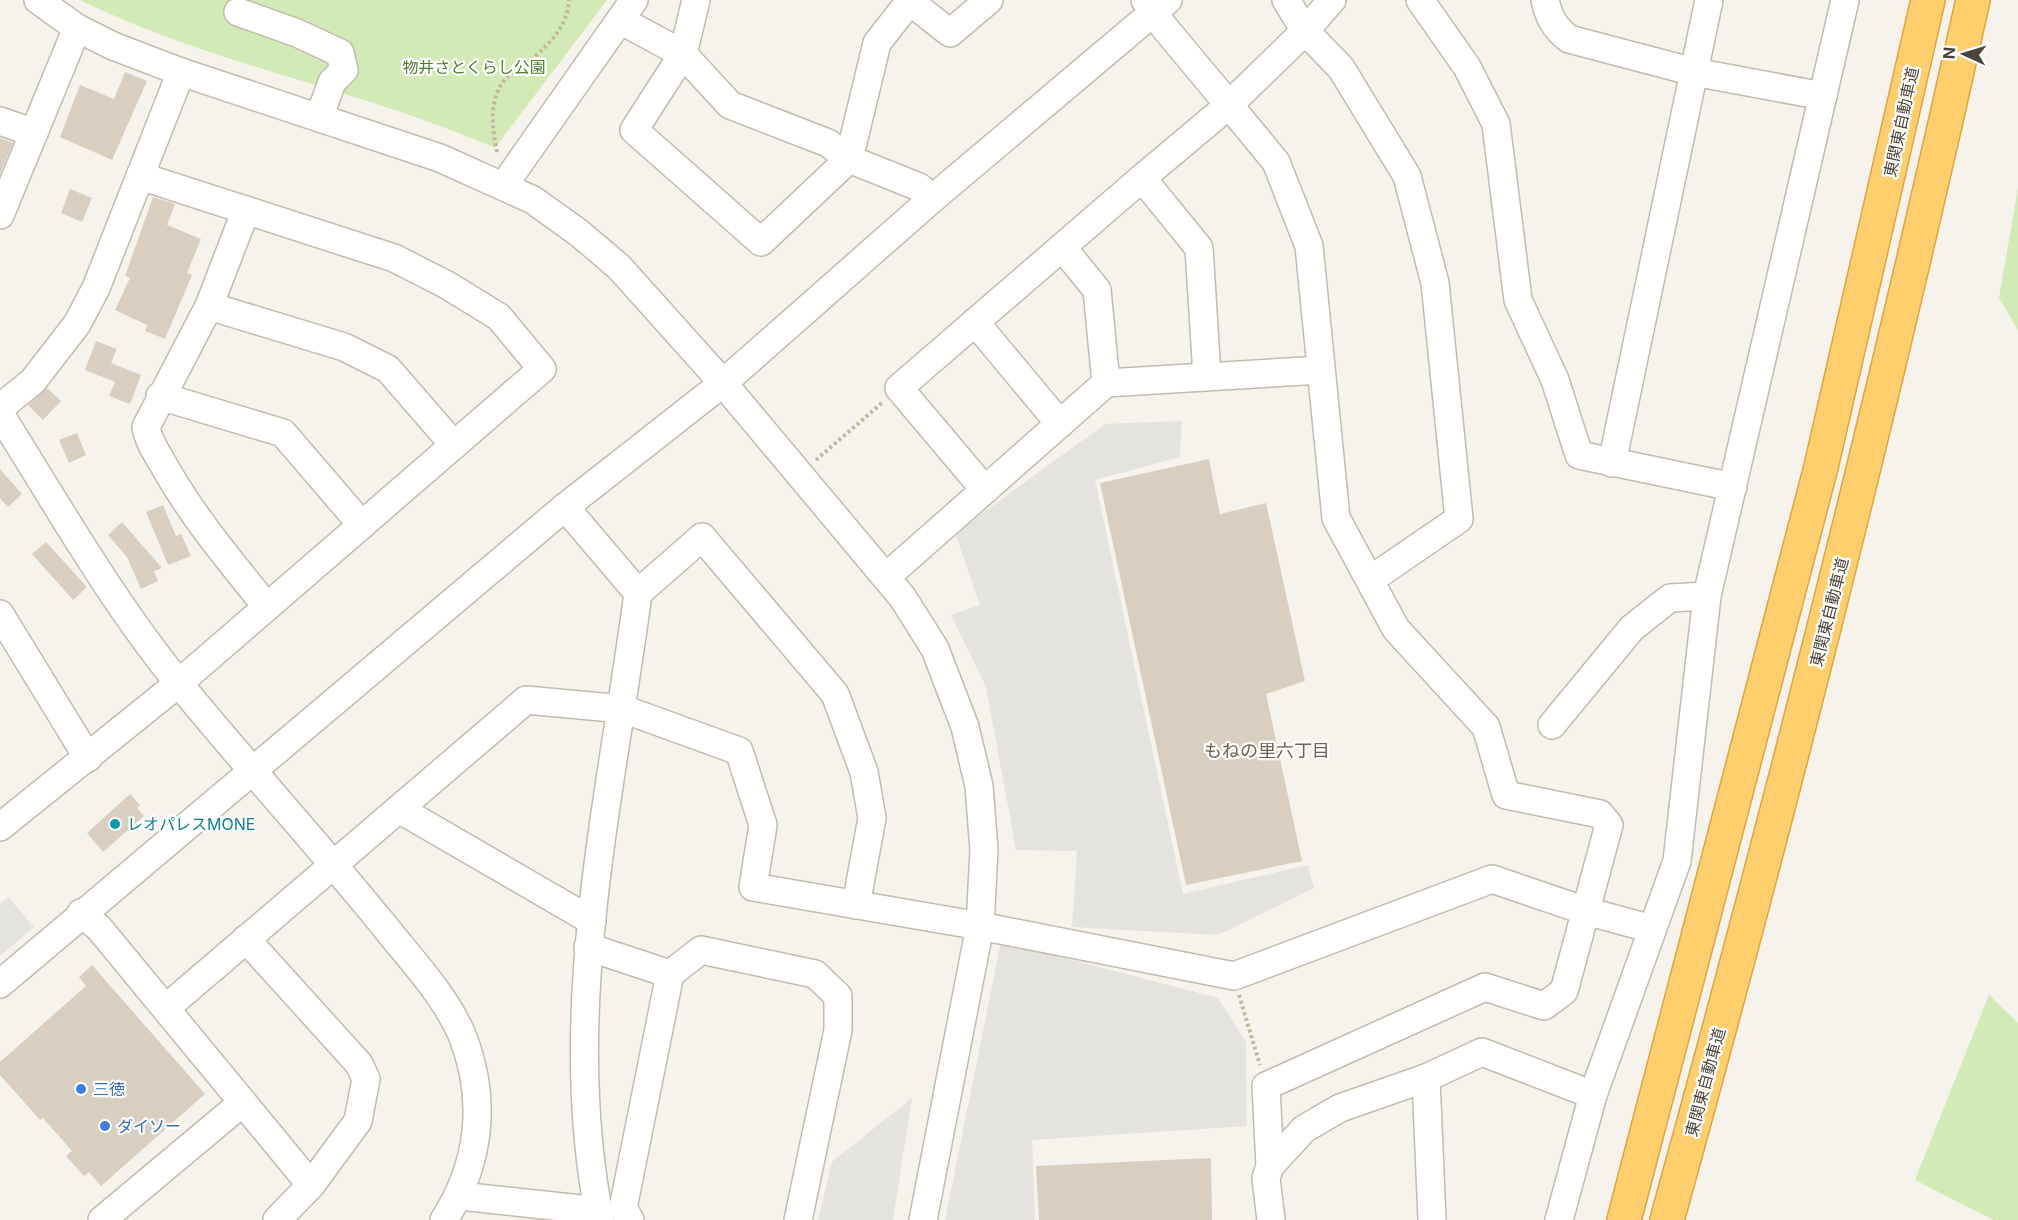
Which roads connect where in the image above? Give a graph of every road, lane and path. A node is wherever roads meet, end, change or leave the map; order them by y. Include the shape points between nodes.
1 (38, 0) edge
2 (569, 0) edge
3 (696, 0) edge
4 (989, 0) edge
5 (1286, 0) edge
6 (1332, 0) edge
7 (1420, 0) edge
8 (1545, 0) edge
9 (1709, 0) edge
10 (1845, 0) edge
11 (1928, 0) edge
12 (1972, 0) edge
13 (909, 1) edge
14 (1156, 4) edge
15 (627, 10) edge
16 (238, 12) dead end
17 (77, 28) junction
18 (1305, 31) junction
19 (683, 54) junction
20 (181, 72) junction
21 (1694, 72) junction
22 (1823, 96) junction
23 (1228, 105) junction
24 (319, 118) junction
25 (0, 121) edge
26 (34, 133) junction
27 (497, 152) dead end
28 (849, 159) junction
29 (140, 176) junction
30 (1142, 178) junction
31 (504, 185) junction
32 (932, 199) junction
33 (246, 210) junction
34 (0, 215) edge
35 (1062, 247) junction
36 (209, 306) junction
37 (975, 322) junction
38 (1321, 370) junction
39 (1207, 376) junction
40 (723, 383) junction
41 (1106, 383) junction
42 (899, 388) junction
43 (160, 396) junction
44 (0, 408) edge
45 (0, 414) edge
46 (1060, 424) junction
47 (454, 445) junction
48 (1612, 463) junction
49 (800, 474) junction
50 (1733, 487) junction
51 (985, 490) junction
52 (565, 507) junction
53 (362, 525) junction
54 (886, 577) junction
55 (1370, 580) junction
56 (638, 593) junction
57 (1707, 597) junction
58 (267, 607) junction
59 (0, 614) edge
60 (178, 683) junction
61 (623, 709) junction
62 (1552, 725) dead end
63 (88, 758) junction
64 (251, 771) junction
65 (399, 809) junction
66 (3, 818) edge
67 (335, 864) junction
68 (856, 904) junction
69 (1586, 911) junction
70 (81, 913) junction
71 (980, 926) junction
72 (1652, 928) junction
73 (590, 934) junction
74 (246, 939) junction
75 (670, 974) junction
76 (1234, 976) junction
77 (0, 984) edge
78 (166, 1008) junction
79 (1426, 1078) junction
80 (1266, 1086) junction
81 (1593, 1095) junction
82 (242, 1103) junction
83 (1270, 1166) junction
84 (311, 1185) junction
85 (460, 1196) junction
86 (600, 1216) edge
87 (102, 1220) edge
88 (278, 1220) edge
89 (444, 1220) edge
90 (630, 1220) edge
91 (798, 1220) edge
92 (923, 1220) edge
93 (1271, 1220) edge
94 (1432, 1220) edge
95 (1558, 1220) edge
96 (1624, 1220) edge
97 (1667, 1220) edge

1 - 17 street
2 - 27 path via 560,30 533,58 510,73 497,92 491,125
3 - 19 street
4 - 13 street via 950,33
5 - 18 street
6 - 18 street
7 - 48 street via 1467,67 1496,124 1518,300 1555,380 1579,455
8 - 21 street via 1558,30 1569,39
9 - 21 street
10 - 22 street
11 - 96 highway, 東関東自動車道 via 1821,467
12 - 97 highway, 東関東自動車道 via 1933,182 1813,676
13 - 28 street via 877,43
14 - 23 street via 1164,27
14 - 32 street
15 - 19 street
15 - 31 street
16 - 24 street via 340,53 344,70 332,82
17 - 20 street
17 - 26 street
18 - 23 street
18 - 55 street via 1341,68 1407,176 1435,283 1460,519
19 - 28 street via 729,105 828,143
19 - 28 street via 634,130 761,243
20 - 24 street
20 - 29 street
21 - 22 street
21 - 48 street
22 - 50 street
23 - 30 street
23 - 38 street via 1276,162 1310,246
24 - 31 street via 440,158
25 - 26 street
26 - 34 street
28 - 32 street via 919,187
29 - 33 street
29 - 44 street via 96,288 76,324 33,381
30 - 35 street
30 - 39 street via 1198,248
31 - 40 street via 533,200 619,267
32 - 40 street
33 - 36 street
33 - 47 street via 394,258 447,285 504,322 542,369
35 - 37 street
35 - 41 street via 1097,290
36 - 43 street
36 - 47 street via 345,347 388,369
37 - 42 street
37 - 46 street
38 - 39 street
38 - 55 street via 1336,518
39 - 41 street
40 - 49 street
40 - 52 street
41 - 46 street
42 - 49 path
42 - 51 street
43 - 53 street via 283,433
43 - 58 street via 146,427 147,436 198,521
45 - 60 street via 120,605
46 - 51 street
47 - 53 street
48 - 50 street
49 - 54 street
50 - 57 street
51 - 54 street
52 - 56 street
52 - 64 street
53 - 58 street
54 - 71 street via 935,649 965,727 979,786 984,850
55 - 69 street via 1396,629 1486,727 1506,795 1600,814 1609,825
56 - 61 street
56 - 68 street via 702,537 835,694 864,772 872,818
57 - 62 street via 1670,598 1632,628
57 - 72 street via 1677,861
58 - 60 street
59 - 63 street
60 - 63 street
60 - 64 street
61 - 65 street via 526,700
61 - 68 street via 740,751 763,825 753,887
61 - 73 street
63 - 66 street
64 - 67 street
64 - 70 street
65 - 67 street
65 - 73 street
67 - 74 street
67 - 85 street via 429,981 461,1033 473,1069 479,1106 477,1136
68 - 71 street
69 - 72 street
69 - 76 street via 1492,879
69 - 80 street via 1564,991 1544,1005 1485,987
70 - 77 street
70 - 78 street via 99,928
71 - 76 street
71 - 92 street
72 - 81 street
73 - 75 street
73 - 86 street via 584,1091
74 - 78 street
74 - 84 street via 360,1064 366,1079 358,1122
75 - 90 street via 623,1208
75 - 91 street via 701,950 815,974 838,996 838,1030
76 - 80 path
78 - 82 street
79 - 81 street via 1482,1052
79 - 83 street via 1340,1108 1304,1130
79 - 94 street
80 - 83 street
81 - 95 street
82 - 84 street
82 - 87 street
83 - 93 street via 1266,1178
84 - 88 street
85 - 86 street
85 - 89 street

